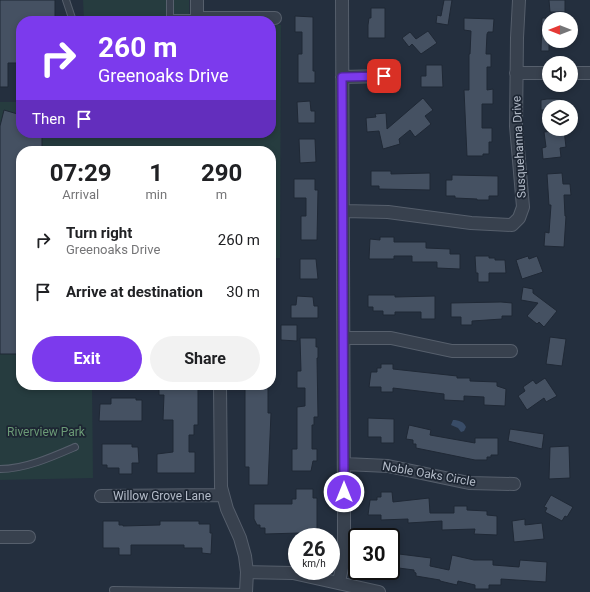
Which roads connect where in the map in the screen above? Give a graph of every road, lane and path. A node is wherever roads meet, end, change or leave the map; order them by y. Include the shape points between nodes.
1 (66, 0) edge
2 (170, 0) edge
3 (196, 0) edge
4 (342, 0) edge
5 (520, 0) edge
6 (71, 16) edge
7 (170, 16) edge
8 (197, 16) edge
9 (516, 73) junction
10 (542, 73) edge
11 (578, 73) edge
12 (590, 73) edge
13 (384, 76) dead end
14 (342, 77) junction
15 (344, 211) junction
16 (345, 338) junction
17 (511, 352) dead end
18 (220, 390) edge
19 (75, 447) dead end
20 (345, 464) junction
21 (0, 469) edge
22 (514, 484) dead end
23 (223, 495) junction
24 (101, 496) dead end
25 (0, 537) edge
26 (29, 537) dead end
27 (247, 572) junction
28 (339, 582) junction
29 (113, 590) dead end
30 (168, 591) edge
31 (246, 592) edge
32 (379, 592) edge

1 - 6 lane
2 - 7 lane
3 - 8 street
4 - 14 street
5 - 9 street
9 - 10 street
9 - 15 street, Susquehanna Drive via 516,126 522,208 519,218 512,225 471,223 388,212
11 - 12 street
13 - 14 street
14 - 15 street
15 - 16 street
16 - 17 street via 391,338 452,350
16 - 20 street
18 - 23 street via 220,478
19 - 21 lane via 30,464
20 - 22 street, Noble Oaks Circle via 388,466 469,483
20 - 28 street via 344,558
23 - 24 street, Willow Grove Lane
23 - 27 street via 240,538
25 - 26 street
27 - 28 street via 293,573
27 - 31 street
28 - 32 street
29 - 30 lane
30 - 31 lane

